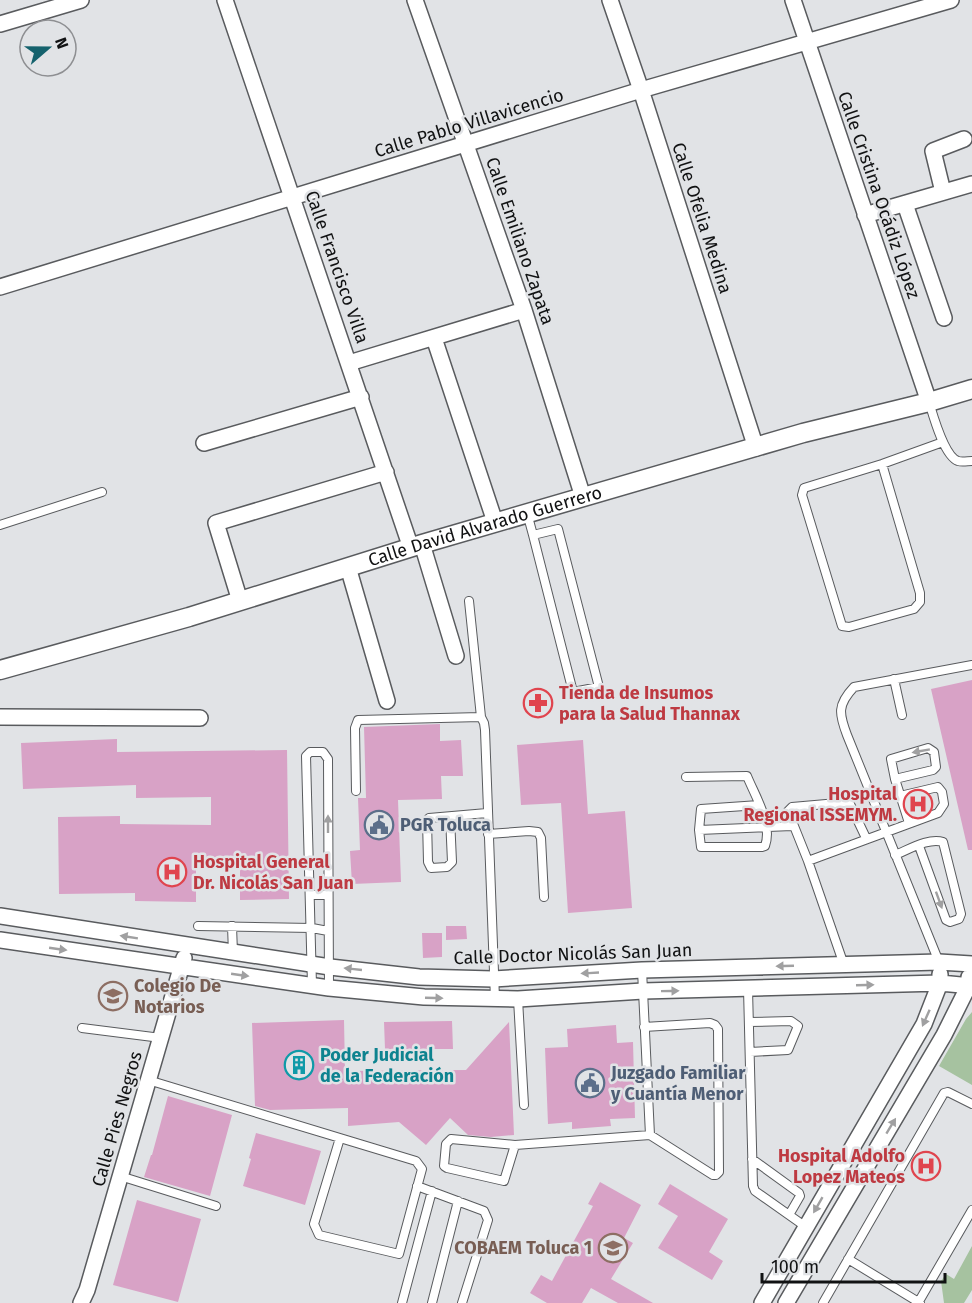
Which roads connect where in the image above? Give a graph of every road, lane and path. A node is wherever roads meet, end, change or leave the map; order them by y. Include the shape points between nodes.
1 (26, 0) edge
2 (81, 0) edge
3 (225, 0) edge
4 (415, 0) edge
5 (610, 0) edge
6 (793, 0) edge
7 (951, 0) edge
8 (31, 15) junction
9 (0, 24) edge
10 (807, 42) junction
11 (641, 90) junction
12 (964, 139) dead end
13 (466, 144) junction
14 (972, 184) edge
15 (943, 192) junction
16 (293, 198) junction
17 (905, 204) junction
18 (865, 215) junction
19 (0, 287) edge
20 (524, 310) junction
21 (944, 318) dead end
22 (434, 338) junction
23 (349, 363) junction
24 (972, 388) edge
25 (361, 397) junction
26 (929, 402) junction
27 (943, 442) junction
28 (204, 443) dead end
29 (756, 448) junction
30 (972, 461) edge
31 (882, 464) junction
32 (386, 472) junction
33 (102, 492) dead end
34 (583, 497) junction
35 (527, 513) junction
36 (495, 522) junction
37 (0, 525) edge
38 (532, 535) junction
39 (416, 546) junction
40 (348, 567) junction
41 (240, 601) junction
42 (469, 601) dead end
43 (456, 656) dead end
44 (972, 665) edge
45 (0, 670) edge
46 (894, 679) junction
47 (387, 701) dead end
48 (902, 715) dead end
49 (0, 717) edge
50 (481, 717) junction
51 (200, 718) dead end
52 (686, 777) dead end
53 (895, 779) junction
54 (356, 791) dead end
55 (900, 796) junction
56 (759, 805) junction
57 (487, 813) junction
58 (450, 817) junction
59 (909, 823) junction
60 (792, 826) junction
61 (766, 827) junction
62 (699, 830) junction
63 (886, 831) junction
64 (488, 834) junction
65 (866, 838) junction
66 (919, 846) junction
67 (895, 855) junction
68 (808, 861) junction
69 (310, 895) junction
70 (328, 895) junction
71 (544, 897) dead end
72 (0, 916) edge
73 (198, 926) dead end
74 (232, 926) junction
75 (312, 928) junction
76 (328, 932) junction
77 (0, 940) edge
78 (187, 946) junction
79 (233, 953) junction
80 (939, 962) junction
81 (313, 964) junction
82 (970, 964) edge
83 (844, 965) junction
84 (182, 967) junction
85 (330, 967) junction
86 (642, 970) junction
87 (493, 979) junction
88 (940, 983) junction
89 (312, 985) junction
90 (971, 985) edge
91 (329, 988) junction
92 (748, 989) junction
93 (643, 992) junction
94 (495, 999) junction
95 (518, 999) junction
96 (749, 1022) junction
97 (644, 1027) junction
98 (82, 1028) dead end
99 (161, 1038) junction
100 (750, 1053) junction
101 (148, 1080) junction
102 (972, 1104) edge
103 (524, 1105) dead end
104 (650, 1135) junction
105 (340, 1138) junction
106 (515, 1145) junction
107 (752, 1159) junction
108 (120, 1176) junction
109 (417, 1186) junction
110 (432, 1191) junction
111 (458, 1201) junction
112 (216, 1206) dead end
113 (972, 1210) edge
114 (789, 1215) junction
115 (806, 1227) junction
116 (848, 1259) junction
117 (81, 1303) edge
118 (402, 1303) edge
119 (432, 1303) edge
120 (462, 1303) edge
121 (762, 1303) edge
122 (786, 1303) edge
123 (823, 1303) edge
124 (919, 1303) edge

1 - 8 street
2 - 8 street
3 - 16 street, Calle Francisco Villa
4 - 13 street, Calle Emiliano Zapata
5 - 11 street, Calle Ofelia Medina
6 - 10 street, Calle Cristina Ocádiz López
7 - 10 street, Calle Pablo Villavicencio
8 - 9 street
10 - 11 street, Calle Pablo Villavicencio
10 - 18 street, Calle Cristina Ocádiz López
11 - 13 street, Calle Pablo Villavicencio
11 - 29 street, Calle Ofelia Medina
12 - 15 street via 933,151
13 - 16 street, Calle Pablo Villavicencio
13 - 20 street, Calle Emiliano Zapata
14 - 15 street
15 - 17 street
16 - 19 street, Calle Pablo Villavicencio
16 - 23 street, Calle Francisco Villa
17 - 18 street
17 - 21 street
18 - 26 street, Calle Cristina Ocádiz López
20 - 22 street
20 - 34 street, Calle Emiliano Zapata
22 - 23 street
22 - 36 street
23 - 25 street, Calle Francisco Villa
24 - 26 street, Calle David Alvarado Guerrero
25 - 28 street
25 - 32 street, Calle Francisco Villa
26 - 27 lane
26 - 29 street, Calle David Alvarado Guerrero
27 - 30 lane via 952,458
27 - 31 lane
29 - 34 street, Calle David Alvarado Guerrero
31 - 31 lane via 920,602 914,609 842,626 802,495 804,488
32 - 39 street, Calle Francisco Villa
32 - 41 street via 216,523
33 - 37 lane
34 - 35 street, Calle David Alvarado Guerrero
35 - 36 street, Calle David Alvarado Guerrero
35 - 38 lane
36 - 39 street, Calle David Alvarado Guerrero
38 - 38 lane via 558,529 599,687 573,692
39 - 40 street, Calle David Alvarado Guerrero
39 - 43 street, Calle Francisco Villa
40 - 41 street, Calle David Alvarado Guerrero
40 - 47 street
41 - 45 street, Calle David Alvarado Guerrero
42 - 50 lane
44 - 46 lane
46 - 48 lane
46 - 63 lane via 854,687 846,695 840,713
49 - 51 street
50 - 54 lane via 358,720
50 - 57 lane
52 - 56 lane via 747,776
53 -> 53 lane via 933,770 937,764 934,752 928,748 893,758
53 - 55 lane
55 - 59 lane
55 - 59 lane via 934,787 942,792 944,804 940,812
56 - 61 lane
56 - 62 lane via 705,807 700,812
57 - 58 lane
57 - 64 lane
58 - 58 lane via 429,818 425,822 431,868 447,867 452,862
59 - 63 lane
60 - 61 lane
60 - 65 lane via 789,809 846,801 852,804
60 - 68 lane
61 - 62 lane
61 - 62 lane via 767,842 762,847 704,848
63 - 65 lane
63 - 67 lane
64 - 71 lane via 538,832
64 - 87 lane
65 - 68 lane
66 -> 66 lane via 946,920 959,919 943,842
66 - 67 lane
67 - 80 lane
68 - 83 lane
69 - 70 lane
70 -> 69 lane via 328,759 323,752 306,756
69 - 75 lane
70 - 76 lane
78 -> 72 street, Calle Doctor Nicolás San Juan
73 - 74 lane
74 - 75 lane
74 - 79 lane
75 - 76 lane
75 - 81 lane
76 - 85 lane
77 -> 84 street
78 - 79 street, Calle Doctor Nicolás San Juan
78 - 84 street, Calle Pies Negros
79 - 81 street, Calle Doctor Nicolás San Juan
80 - 82 street, Calle Doctor Nicolás San Juan
80 - 83 street, Calle Doctor Nicolás San Juan
80 - 88 street
81 - 85 street, Calle Doctor Nicolás San Juan
81 - 89 lane
82 - 90 street
83 -> 86 street, Calle Doctor Nicolás San Juan
84 -> 89 street
84 - 99 street, Calle Pies Negros
87 -> 85 street, Calle Doctor Nicolás San Juan
85 - 91 lane
86 -> 87 street, Calle Doctor Nicolás San Juan
86 - 93 lane
87 - 94 lane
88 - 90 street
92 -> 88 street
88 -> 115 street via 924,1024
89 - 91 street
122 -> 90 street
91 -> 94 street
93 -> 92 street
92 - 96 lane
93 - 95 street
93 - 97 lane
94 - 95 street
95 - 103 lane
96 - 100 lane
96 - 100 lane via 791,1020 798,1026 788,1050
97 - 104 lane
97 - 104 lane via 710,1023 718,1029 719,1172 712,1175
98 - 99 lane
99 - 101 street, Calle Pies Negros
100 - 107 lane
101 - 105 lane
101 - 108 street, Calle Pies Negros
102 - 116 lane via 944,1093
104 - 106 lane
105 - 109 lane via 416,1161 422,1169
105 - 109 lane via 314,1224 319,1235 399,1254
106 - 106 lane via 504,1181 447,1168 443,1162 446,1144 451,1139
107 - 114 lane via 755,1191
107 - 114 lane via 799,1193
108 - 112 lane
108 - 117 street, Calle Pies Negros
109 - 110 lane
110 - 111 lane
110 - 118 lane
111 - 119 lane
111 - 120 lane via 484,1211 488,1220
113 - 124 lane
114 - 115 lane
115 - 121 street
116 - 123 lane
116 - 124 lane

